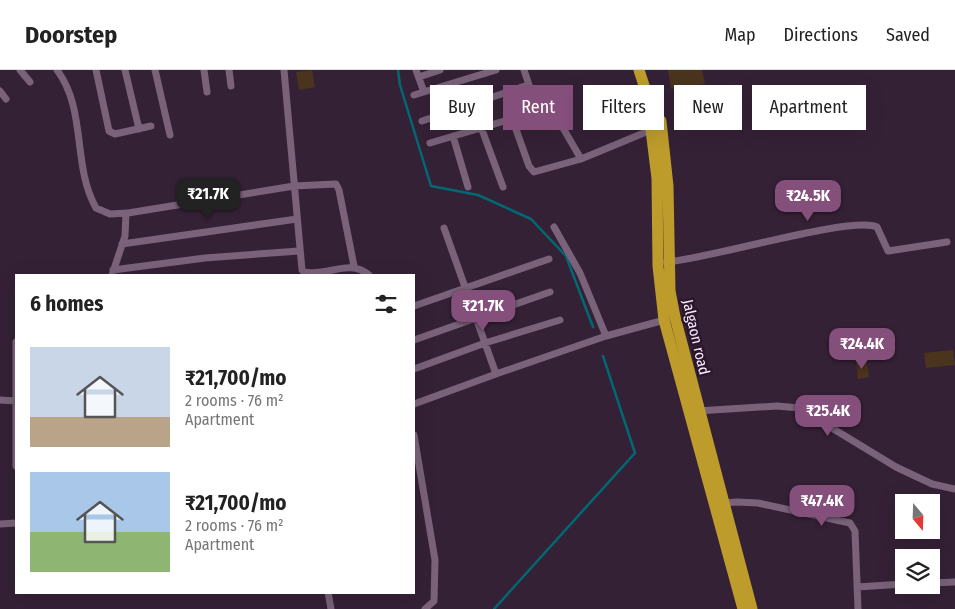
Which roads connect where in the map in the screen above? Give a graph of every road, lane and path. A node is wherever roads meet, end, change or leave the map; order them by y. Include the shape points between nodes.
1 (20, 70) edge
2 (57, 70) edge
3 (96, 70) edge
4 (125, 70) edge
5 (155, 70) edge
6 (204, 70) edge
7 (230, 70) edge
8 (284, 70) edge
9 (440, 70) edge
10 (496, 70) edge
11 (524, 70) edge
12 (639, 70) edge
13 (487, 71) edge
14 (417, 74) edge
15 (30, 82) dead end
16 (528, 85) edge
17 (644, 85) edge
18 (231, 86) dead end
19 (0, 91) edge
20 (207, 92) dead end
21 (424, 92) junction
22 (503, 93) edge
23 (414, 95) dead end
24 (6, 99) dead end
25 (422, 121) dead end
26 (150, 126) dead end
27 (139, 129) junction
28 (472, 130) edge
29 (482, 130) edge
30 (517, 130) edge
31 (564, 130) edge
32 (651, 130) joint
33 (662, 130) edge
34 (170, 135) dead end
35 (453, 136) junction
36 (430, 143) dead end
37 (581, 159) junction
38 (294, 186) junction
39 (468, 187) dead end
40 (503, 187) dead end
41 (126, 213) junction
42 (296, 218) junction
43 (554, 227) dead end
44 (444, 228) dead end
45 (947, 242) dead end
46 (122, 244) junction
47 (299, 251) junction
48 (549, 259) dead end
49 (663, 262) junction
50 (354, 266) junction
51 (299, 272) edge
52 (112, 273) edge
53 (368, 274) edge
54 (465, 287) junction
55 (550, 292) dead end
56 (415, 306) edge
57 (476, 317) junction
58 (670, 318) junction
59 (560, 320) dead end
60 (606, 336) junction
61 (415, 340) edge
62 (485, 343) junction
63 (415, 369) edge
64 (496, 374) junction
65 (0, 400) edge
66 (15, 401) edge
67 (415, 404) edge
68 (694, 412) junction
69 (415, 442) edge
70 (955, 489) edge
71 (716, 493) junction
72 (723, 504) junction
73 (15, 523) edge
74 (0, 524) edge
75 (955, 582) edge
76 (940, 583) edge
77 (895, 585) edge
78 (857, 587) junction
79 (328, 594) edge
80 (331, 609) edge
81 (425, 609) edge
82 (743, 609) edge
83 (752, 609) edge
84 (858, 609) edge

1 - 15 street
2 - 41 street via 72,97 93,204 103,212
3 - 27 street via 109,131 115,134
4 - 27 street
5 - 34 street
6 - 20 street
7 - 18 street
8 - 38 street
9 - 14 street
10 - 13 street
11 - 16 street
12 - 17 highway, Jalgaon road
13 - 21 street
14 - 21 street
19 - 24 street
21 - 23 street
22 - 25 street
26 - 27 street
28 - 35 street
29 - 40 street
30 - 37 street via 532,171
31 - 37 street
32 - 37 street
32 - 49 highway
33 - 49 highway, Jalgaon road via 668,186
35 - 36 street
35 - 39 street
38 - 41 street
38 - 42 street
38 - 50 street via 333,184 338,187
41 - 46 street
42 - 46 street
42 - 47 street
43 - 60 street via 580,273
44 - 54 street
45 - 49 street via 888,251 877,227 865,225
46 - 52 street
47 - 51 street
47 - 52 street via 205,258
48 - 54 street
49 - 58 highway, Jalgaon road via 670,291
50 - 51 street via 313,273
50 - 53 street
54 - 56 street
54 - 57 street
55 - 57 street
57 - 61 street
57 - 62 street
58 - 60 street
58 - 68 highway, Jalgaon road
59 - 62 street
60 - 64 street
62 - 63 street
62 - 64 street
64 - 67 street
65 - 66 street
68 - 70 street via 778,406 799,408 896,467 932,484
68 - 71 highway, Jalgaon road
69 - 81 street via 435,560 434,601
71 - 72 highway, Jalgaon road
71 - 82 highway
72 - 78 street via 758,504 850,523 855,531
72 - 83 highway, Jalgaon road
73 - 74 street
75 - 76 street
77 - 78 street
78 - 84 street
79 - 80 street

